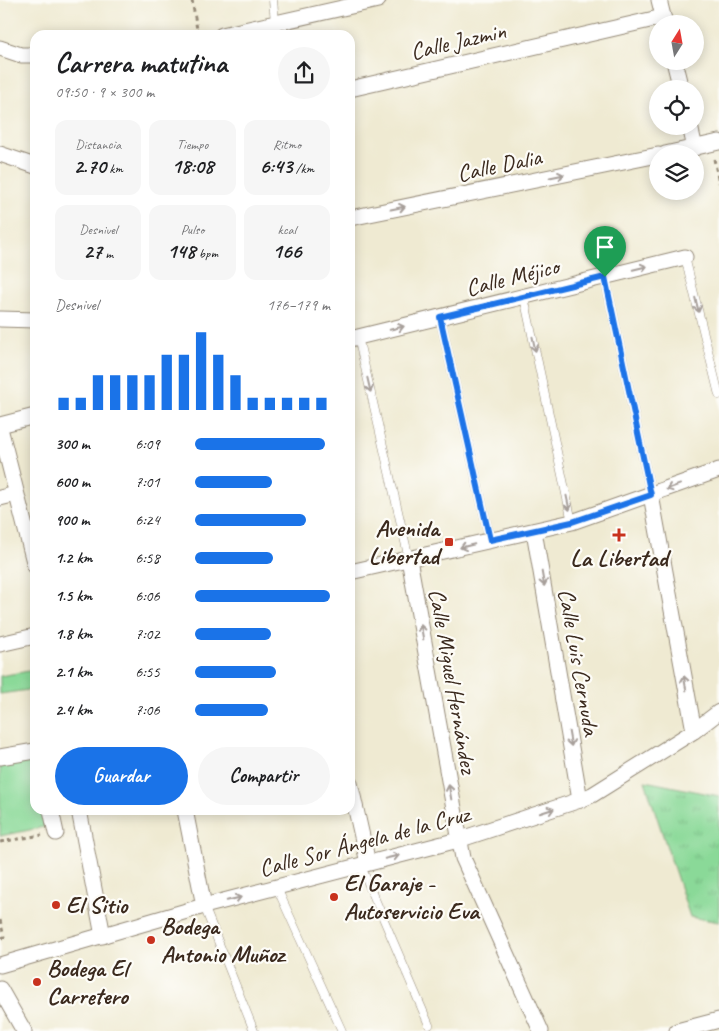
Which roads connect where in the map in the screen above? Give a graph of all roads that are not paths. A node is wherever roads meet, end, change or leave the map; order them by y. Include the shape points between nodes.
1 (273, 0) edge
2 (378, 0) edge
3 (659, 0) edge
4 (337, 5) edge
5 (663, 15) edge
6 (275, 22) junction
7 (649, 24) edge
8 (242, 30) edge
9 (0, 48) edge
10 (30, 55) edge
11 (355, 88) edge
12 (0, 154) edge
13 (649, 157) edge
14 (30, 164) edge
15 (355, 217) edge
16 (685, 257) joint
17 (605, 277) junction
18 (524, 297) junction
19 (440, 317) junction
20 (0, 319) edge
21 (30, 320) edge
22 (355, 338) edge
23 (355, 342) edge
24 (719, 395) edge
25 (30, 417) edge
26 (0, 426) edge
27 (719, 470) edge
28 (16, 494) junction
29 (651, 495) junction
30 (0, 498) edge
31 (572, 522) junction
32 (534, 531) junction
33 (490, 540) junction
34 (30, 547) edge
35 (409, 559) junction
36 (355, 571) edge
37 (30, 637) edge
38 (0, 644) edge
39 (719, 712) edge
40 (694, 731) junction
41 (30, 752) edge
42 (0, 757) edge
43 (580, 800) junction
44 (355, 811) edge
45 (52, 815) edge
46 (80, 815) edge
47 (186, 815) edge
48 (56, 833) road end
49 (458, 840) junction
50 (364, 864) junction
51 (277, 888) junction
52 (204, 906) junction
53 (103, 936) junction
54 (0, 965) edge
55 (0, 988) edge
56 (719, 1020) edge
57 (429, 1025) dead end
58 (24, 1031) edge
59 (254, 1031) edge
60 (342, 1031) edge
61 (541, 1031) edge
62 (677, 1031) edge

1 - 6 lane
2 - 4 street
3 - 5 street
4 - 6 street
6 - 8 street
7 - 11 street, Calle Jazmin
9 - 10 street
12 - 14 street
15 -> 13 street, Calle Dalia
17 -> 16 street, Calle Méjico
16 -> 24 lane
17 - 18 street, Calle Méjico
17 - 29 lane
18 - 19 street, Calle Méjico
18 -> 31 lane
22 -> 19 street, Calle Méjico
19 - 33 lane
20 - 21 street
23 -> 35 lane
25 - 26 street
26 - 28 street
27 -> 29 street
28 - 30 street
28 - 34 street
29 - 31 street
40 -> 29 street
31 - 32 street
32 - 33 street
32 -> 43 street, Calle Luis Cernuda
33 -> 35 street
35 - 36 street
49 -> 35 street, Calle Miguel Hernández
37 - 38 street
39 - 40 street, Calle Sor Ángela de la Cruz
40 - 43 street, Calle Sor Ángela de la Cruz
41 - 42 street
49 -> 43 street, Calle Sor Ángela de la Cruz
44 - 50 street
45 - 48 street
46 - 53 street
47 - 52 street
50 -> 49 street, Calle Sor Ángela de la Cruz
49 - 61 street, Calle Miguel Hernández via 470,877
50 - 51 street, Calle Sor Ángela de la Cruz
50 - 57 lane
52 -> 51 street, Calle Sor Ángela de la Cruz
51 - 60 lane
52 - 53 street, Calle Sor Ángela de la Cruz
52 - 59 lane
53 - 54 street, Calle Sor Ángela de la Cruz
55 - 58 street
56 - 62 street

